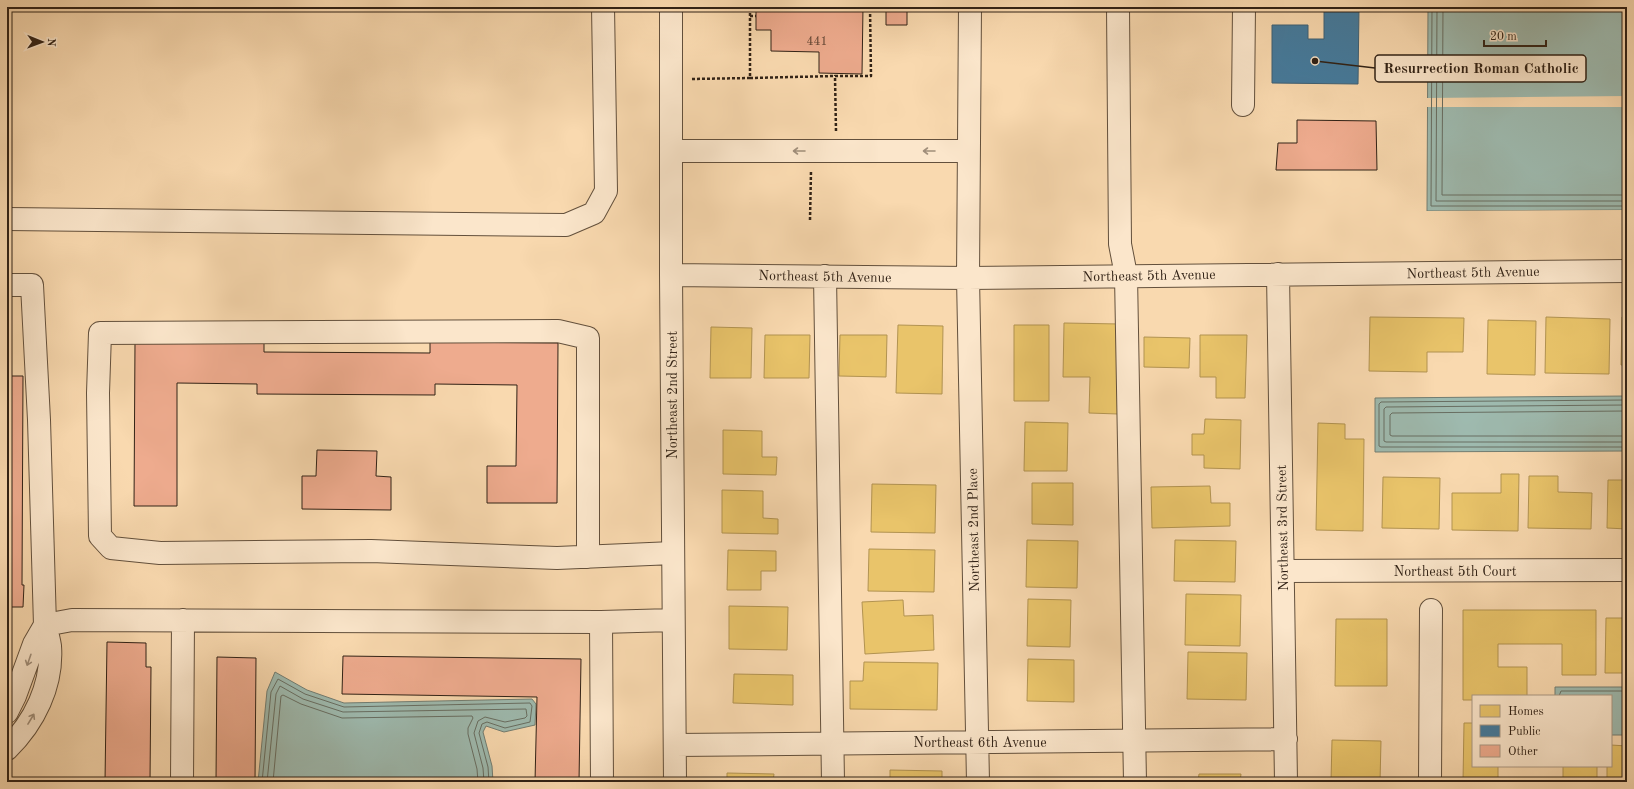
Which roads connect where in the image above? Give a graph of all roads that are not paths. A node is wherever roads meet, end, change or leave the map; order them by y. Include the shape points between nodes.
1 (603, 7) edge
2 (671, 7) edge
3 (970, 7) edge
4 (1118, 7) edge
5 (1244, 7) edge
6 (1243, 105) dead end
7 (671, 151) junction
8 (968, 151) junction
9 (7, 219) edge
10 (1627, 270) edge
11 (1278, 274) junction
12 (671, 275) junction
13 (825, 276) junction
14 (1126, 276) junction
15 (968, 278) junction
16 (7, 285) edge
17 (673, 553) junction
18 (588, 557) junction
19 (1627, 570) edge
20 (1283, 571) junction
21 (1430, 610) dead end
22 (183, 620) junction
23 (673, 620) junction
24 (601, 622) junction
25 (45, 625) junction
26 (7, 712) edge
27 (1286, 739) junction
28 (1134, 741) junction
29 (977, 742) junction
30 (832, 743) junction
31 (674, 745) junction
32 (7, 749) edge
33 (182, 782) edge
34 (602, 782) edge
35 (675, 782) edge
36 (833, 782) edge
37 (978, 782) edge
38 (1135, 782) edge
39 (1286, 782) edge
40 (1430, 782) edge

1 - 9 street via 606,191 594,213 566,225
2 - 7 street, Northeast 2nd Street
3 - 8 street, Northeast 2nd Place
4 - 14 street via 1120,244
5 - 6 street
8 -> 7 street
7 - 12 street, Northeast 2nd Street
8 - 15 street, Northeast 2nd Place
10 - 11 street, Northeast 5th Avenue
11 - 14 street, Northeast 5th Avenue
11 - 20 street, Northeast 3rd Street
12 - 13 street, Northeast 5th Avenue
12 - 17 street, Northeast 2nd Street
13 - 15 street, Northeast 5th Avenue
13 - 30 street
14 - 15 street, Northeast 5th Avenue
14 - 28 street
15 - 29 street, Northeast 2nd Place
16 - 25 street via 32,285
17 - 18 street
17 - 23 street, Northeast 2nd Street
18 - 18 street via 371,551 160,553 111,548 100,536 100,333 558,331 588,338
19 - 20 street, Northeast 5th Court
20 - 27 street, Northeast 3rd Street
21 - 40 street
22 - 24 street
22 - 25 street via 72,620
22 - 33 street
23 - 24 street
23 - 31 street, Northeast 2nd Street
24 - 34 street
25 -> 26 street via 34,644
32 -> 25 street via 33,718 44,692 50,666 50,646
27 - 28 street, Northeast 6th Avenue
27 - 39 street, Northeast 3rd Street
28 - 29 street, Northeast 6th Avenue
28 - 38 street
29 - 30 street, Northeast 6th Avenue
29 - 37 street, Northeast 2nd Place
30 - 31 street, Northeast 6th Avenue
30 - 36 street
31 - 35 street, Northeast 2nd Street

